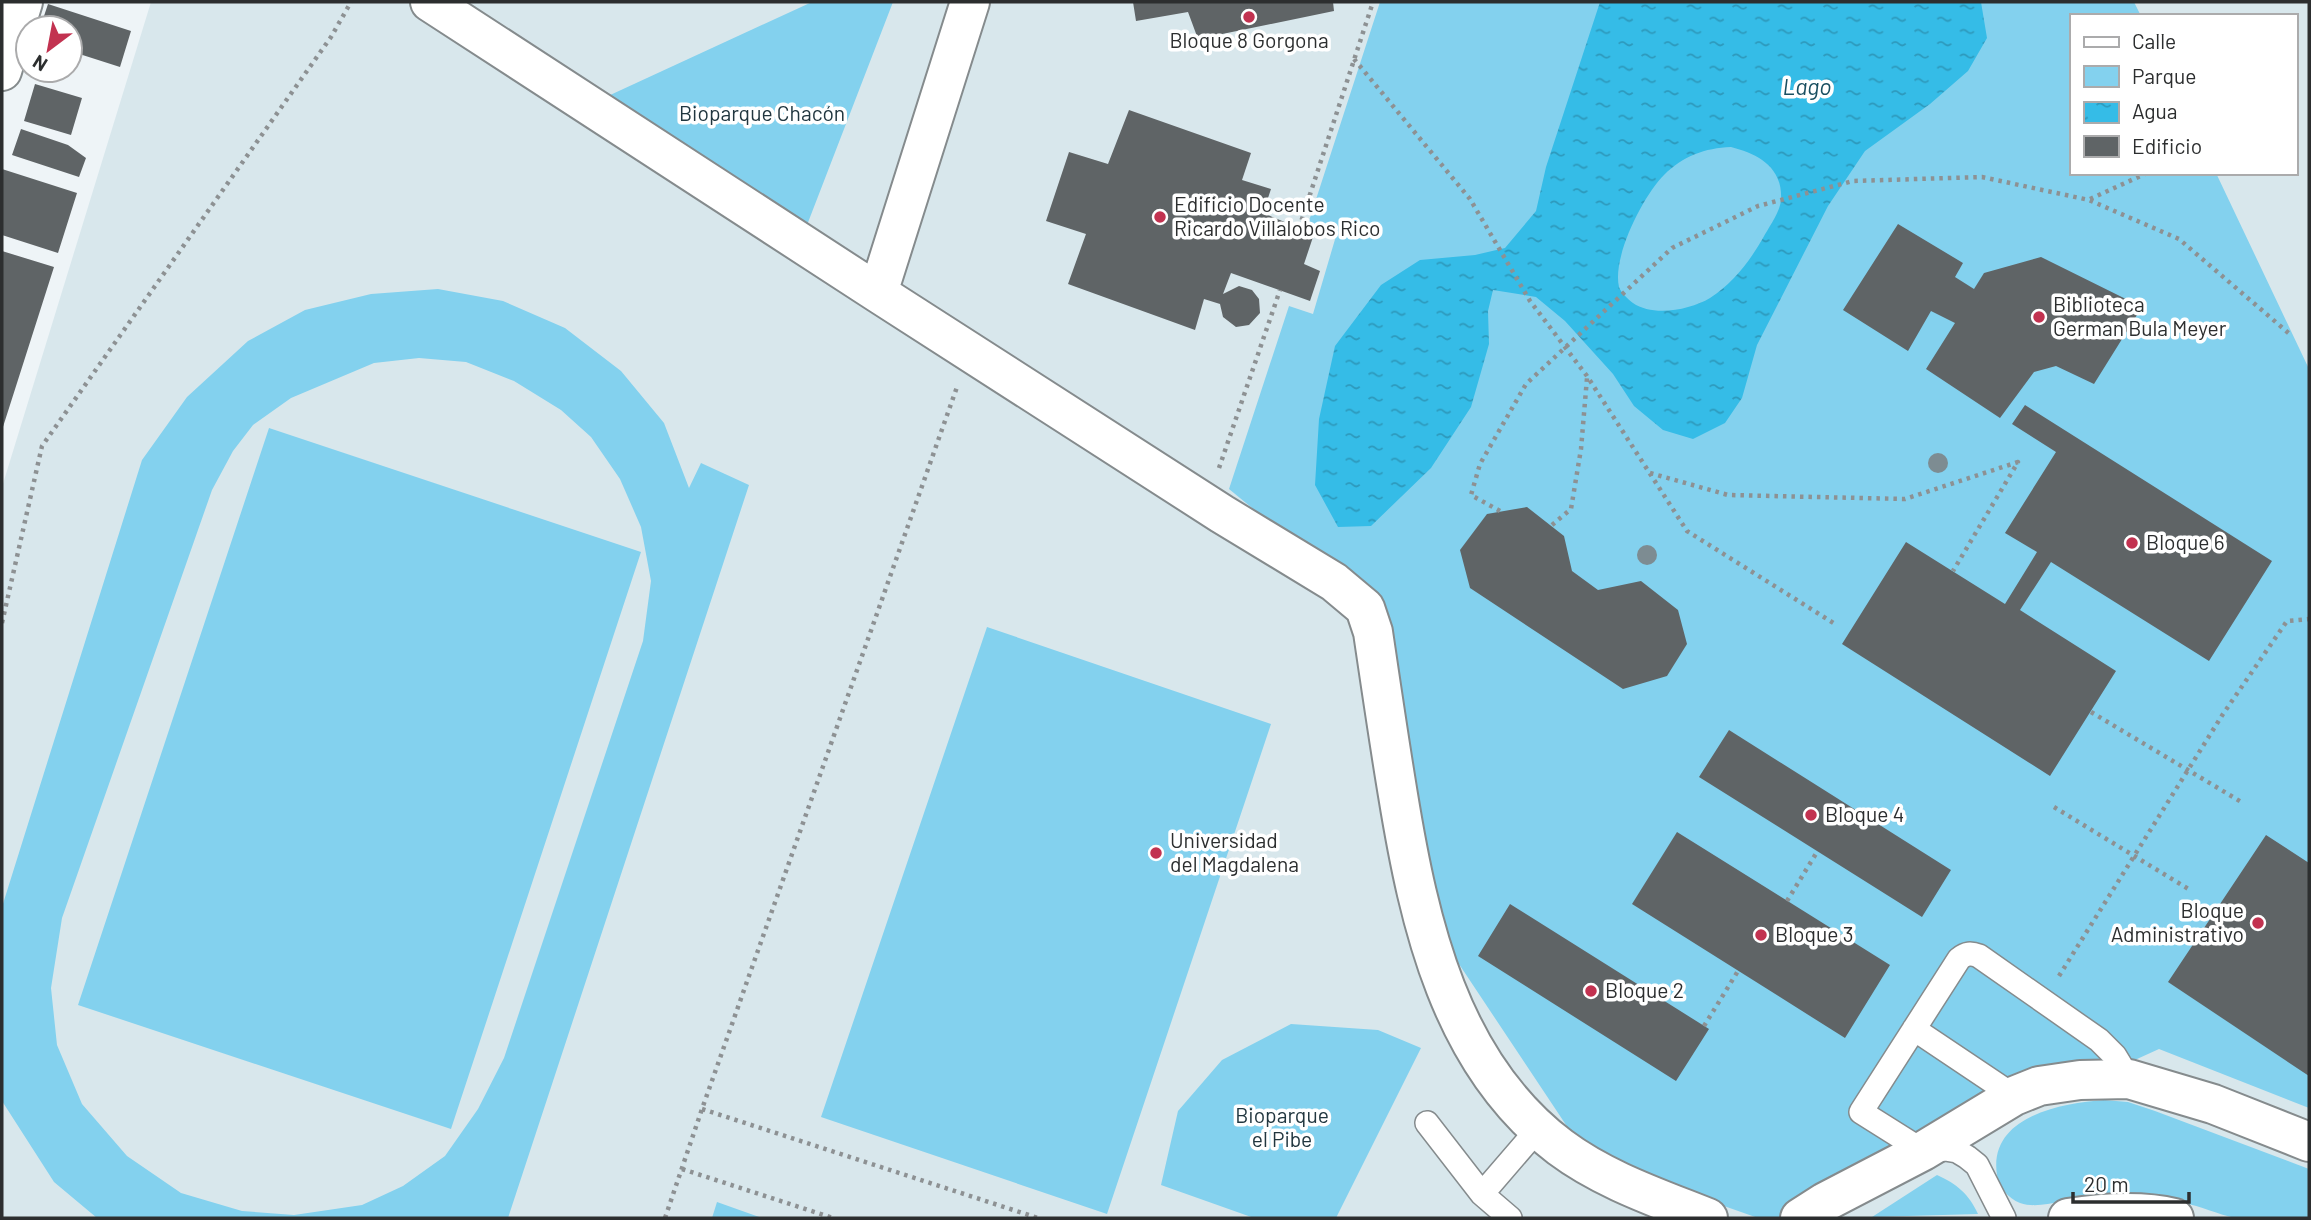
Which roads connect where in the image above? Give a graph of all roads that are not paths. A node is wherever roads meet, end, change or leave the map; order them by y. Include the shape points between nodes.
1 (23, 2) edge
2 (430, 2) edge
3 (970, 2) edge
4 (2, 71) edge
5 (878, 293) junction
6 (1914, 1029) junction
7 (2129, 1079) junction
8 (2014, 1096) junction
9 (1427, 1124) dead end
10 (1538, 1129) junction
11 (2309, 1142) edge
12 (1923, 1151) junction
13 (1482, 1194) junction
14 (1510, 1218) edge
15 (1708, 1218) edge
16 (1800, 1218) edge
17 (2004, 1218) edge
18 (2068, 1218) edge
19 (2174, 1218) edge

1 - 4 street
2 - 5 street
3 - 5 street
5 - 10 street via 1334,582 1364,608 1373,632 1410,870 1432,952 1464,1032 1485,1068
6 - 7 lane via 1959,959 1972,953 2107,1048
6 - 8 lane
6 - 12 lane via 1861,1112
7 - 8 street via 2039,1086
7 - 11 street via 2213,1104
8 - 12 street
9 - 13 lane
10 - 13 lane
10 - 15 street via 1598,1171
12 - 16 street
12 - 17 lane via 1945,1149 1968,1157 1977,1165
13 - 14 lane
18 - 19 street via 2126,1214

